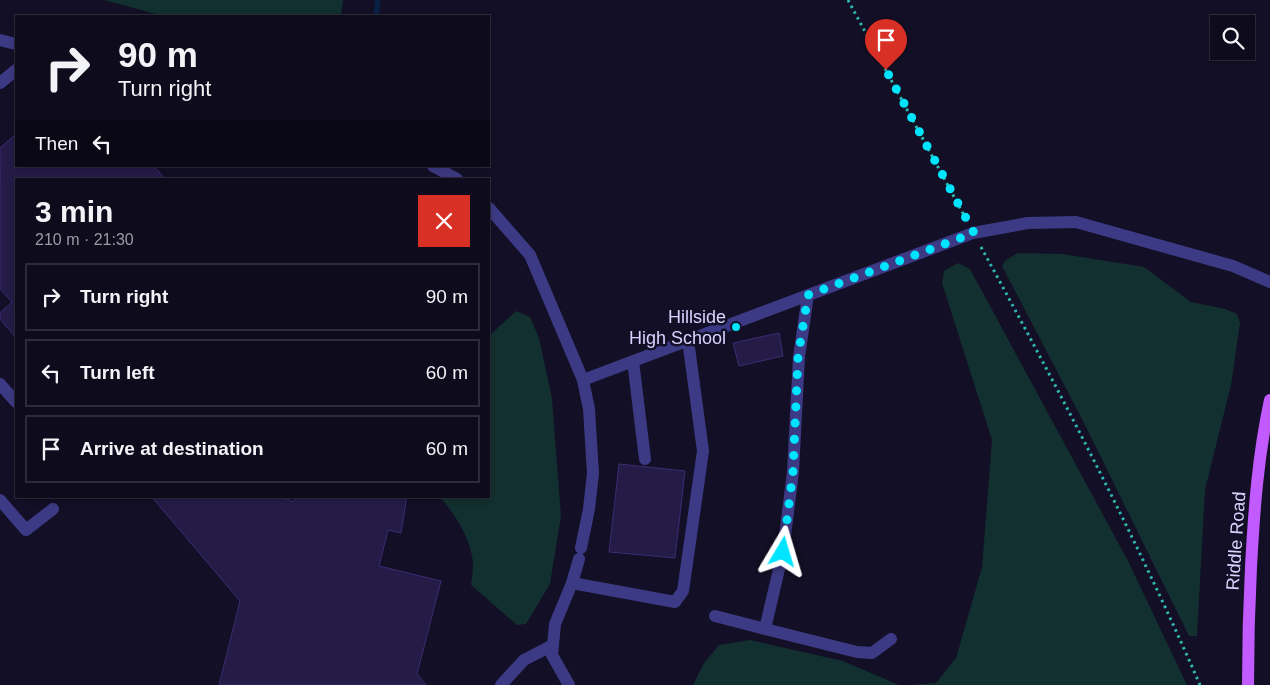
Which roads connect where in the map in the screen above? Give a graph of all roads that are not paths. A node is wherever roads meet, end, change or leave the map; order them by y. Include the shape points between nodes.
1 (0, 40) edge
2 (15, 44) edge
3 (15, 71) edge
4 (0, 83) edge
5 (435, 167) edge
6 (455, 178) edge
7 (490, 209) edge
8 (1270, 282) edge
9 (808, 295) junction
10 (688, 340) junction
11 (633, 361) junction
12 (583, 380) junction
13 (0, 384) edge
14 (1270, 400) edge
15 (15, 401) edge
16 (645, 459) dead end
17 (0, 500) edge
18 (53, 509) dead end
19 (572, 583) junction
20 (715, 616) dead end
21 (765, 629) junction
22 (891, 640) dead end
23 (553, 645) junction
24 (501, 685) edge
25 (569, 685) edge
26 (1248, 685) edge

1 - 2 lane
3 - 4 lane
5 - 6 lane
7 - 12 lane via 530,255
8 - 9 lane via 1233,266 1076,222 1028,223 974,233
9 - 10 lane
9 - 21 lane via 798,357 788,516
10 - 11 lane
10 - 19 lane via 703,451 682,591 675,602
11 - 12 lane
11 - 16 lane
12 - 19 lane via 589,409 593,473 589,509
13 - 15 lane
14 - 26 main road, Riddle Road via 1254,506
17 - 18 lane via 26,530
19 - 23 lane via 555,624
20 - 21 lane
21 - 22 lane via 857,652 872,653
23 - 24 lane via 524,660
23 - 25 lane via 552,655

